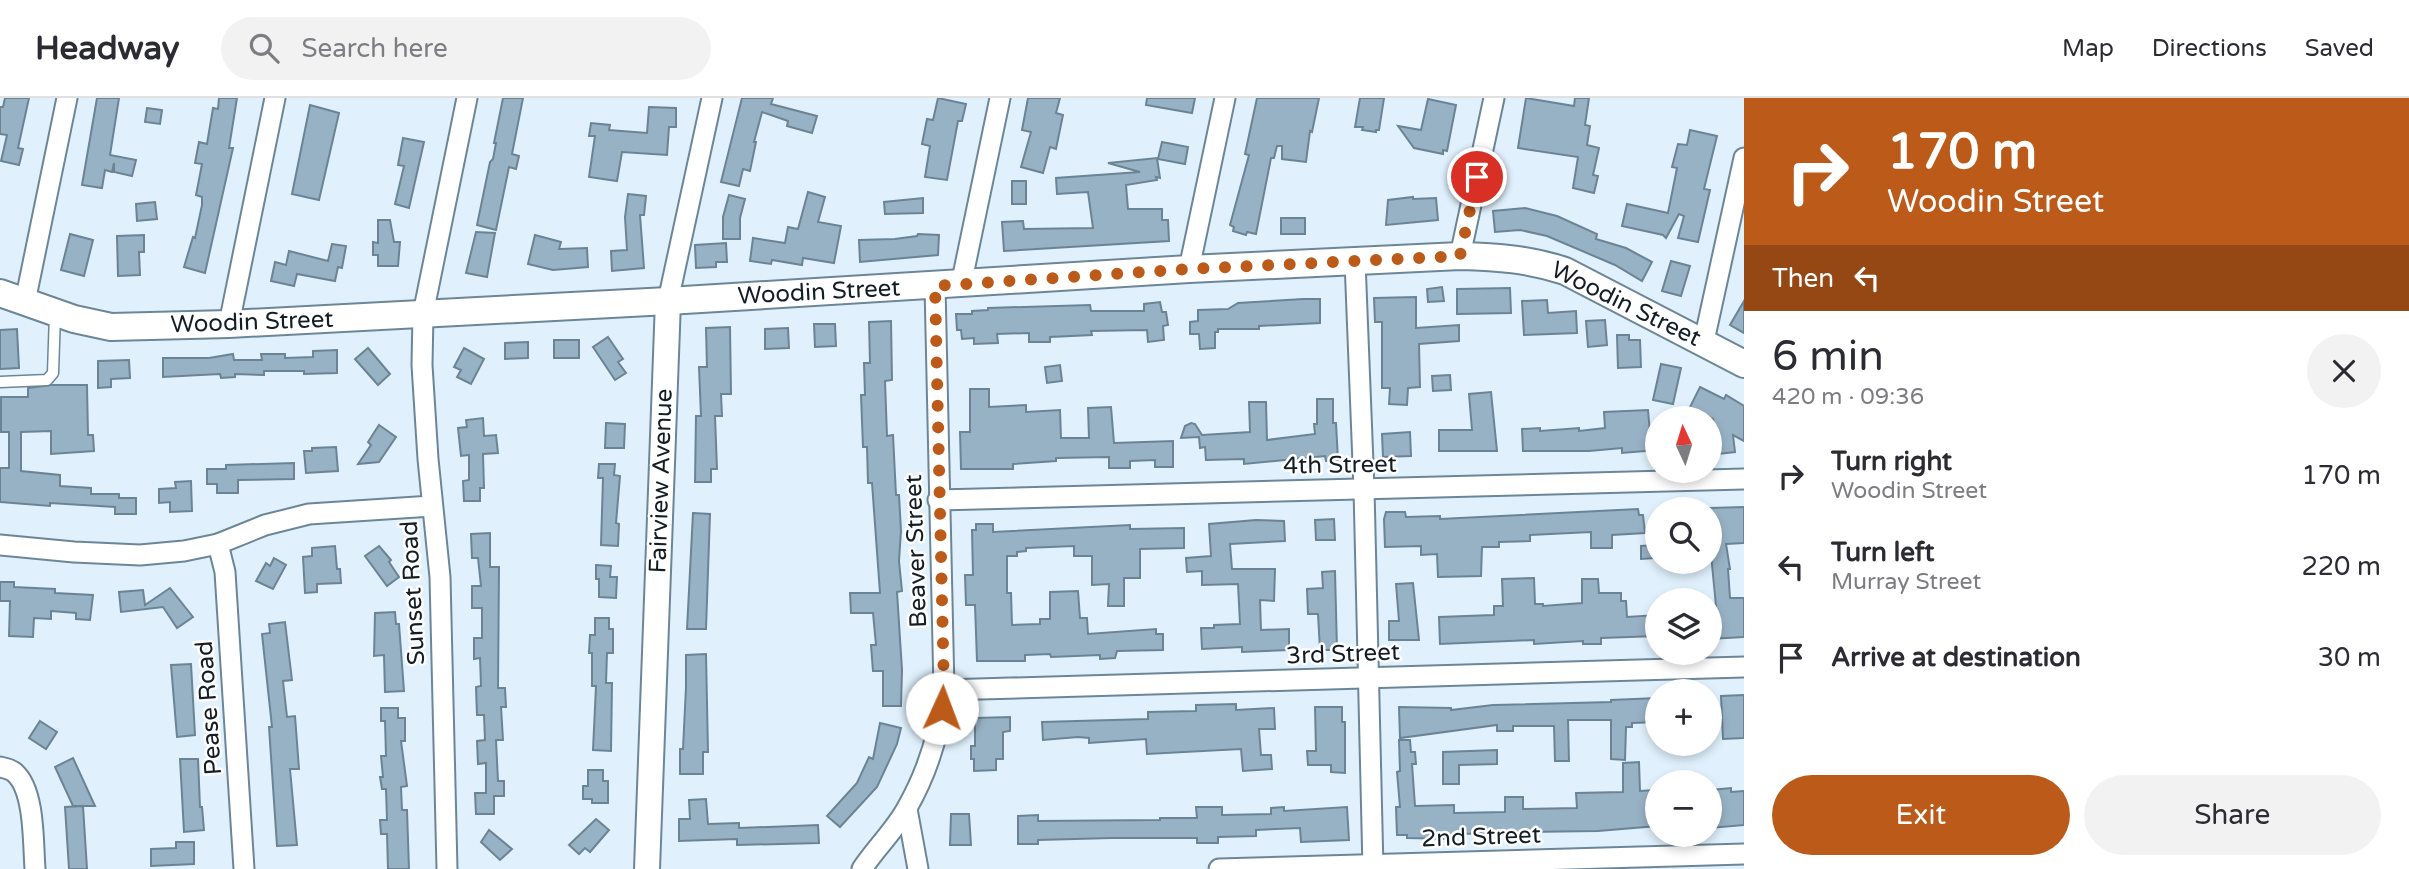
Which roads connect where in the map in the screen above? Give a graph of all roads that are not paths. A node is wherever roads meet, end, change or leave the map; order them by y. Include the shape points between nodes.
1 (67, 98) edge
2 (275, 98) edge
3 (467, 98) edge
4 (712, 98) edge
5 (1000, 98) edge
6 (1225, 98) edge
7 (1493, 98) edge
8 (1744, 158) edge
9 (1460, 256) junction
10 (1354, 261) junction
11 (1189, 269) junction
12 (961, 285) junction
13 (935, 286) junction
14 (0, 293) edge
15 (668, 301) junction
16 (25, 302) junction
17 (55, 313) junction
18 (423, 314) junction
19 (229, 324) junction
20 (1704, 341) junction
21 (1744, 364) edge
22 (0, 382) edge
23 (1744, 479) edge
24 (1364, 489) junction
25 (938, 499) junction
26 (432, 506) junction
27 (218, 544) junction
28 (0, 545) edge
29 (1744, 667) edge
30 (1369, 678) junction
31 (944, 690) junction
32 (0, 767) edge
33 (907, 809) junction
34 (1744, 854) edge
35 (1373, 867) edge
36 (35, 869) edge
37 (244, 869) edge
38 (447, 869) edge
39 (647, 869) edge
40 (862, 869) edge
41 (918, 869) edge
42 (1219, 869) edge

1 - 16 street
2 - 19 street
3 - 18 street, Sunset Road
4 - 15 street, Fairview Avenue
5 - 12 street
6 - 11 street
7 - 9 street
8 - 20 street
9 - 10 main road, Woodin Street
9 - 20 main road, Woodin Street via 1505,257 1565,271
10 - 11 main road, Woodin Street
10 - 24 street
11 - 12 main road, Woodin Street
12 - 13 main road, Woodin Street
13 - 15 main road, Woodin Street
13 - 25 street, Beaver Street
14 - 16 main road, Woodin Street
15 - 18 main road, Woodin Street
15 - 39 street, Fairview Avenue
16 - 17 main road, Woodin Street
17 - 19 main road, Woodin Street via 111,327
17 - 22 lane via 53,373 47,380
18 - 19 main road, Woodin Street
18 - 26 street, Sunset Road
20 - 21 main road, Woodin Street
23 - 24 street, 4th Street
24 - 25 street, 4th Street
24 - 30 street
25 - 31 street, Beaver Street
26 - 27 street via 309,514
26 - 38 street, Sunset Road via 440,577
27 - 28 street via 140,555
27 - 37 street, Pease Road via 225,572
29 - 30 street, 3rd Street
30 - 31 street, 3rd Street
30 - 35 street
31 - 33 street, Beaver Street via 941,724
32 - 36 street via 13,770 25,785
33 - 40 street, Beaver Street
33 - 41 street
34 - 35 street, 2nd Street
35 - 42 street, 2nd Street

